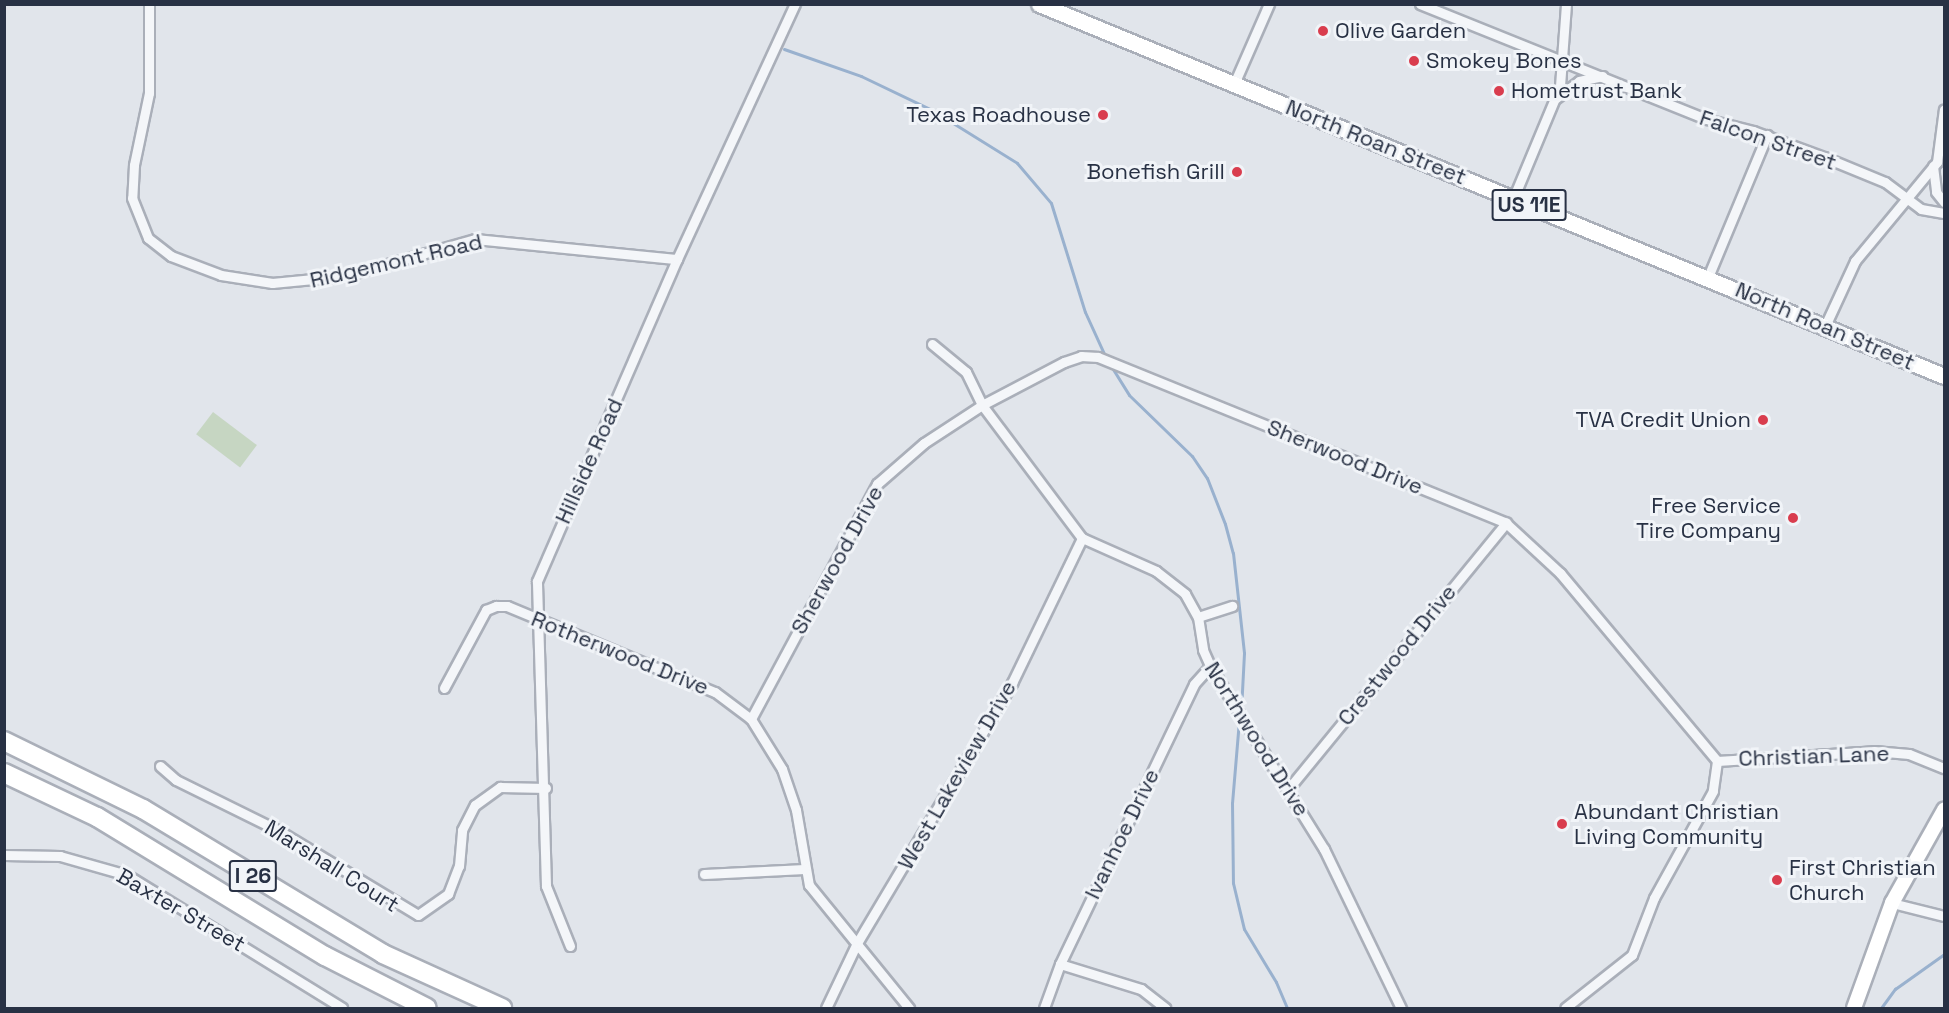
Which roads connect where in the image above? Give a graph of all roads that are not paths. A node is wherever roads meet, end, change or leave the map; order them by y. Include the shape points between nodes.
1 (149, 4) edge
2 (795, 4) edge
3 (1039, 4) edge
4 (1269, 4) edge
5 (1420, 4) edge
6 (1566, 4) edge
7 (1564, 63) junction
8 (1603, 76) junction
9 (1233, 84) junction
10 (1554, 100) junction
11 (1944, 109) edge
12 (1767, 135) junction
13 (1933, 166) junction
14 (1513, 199) junction
15 (1905, 200) junction
16 (1944, 202) edge
17 (1944, 213) edge
18 (677, 259) junction
19 (1708, 277) junction
20 (1825, 326) junction
21 (932, 344) dead end
22 (1944, 376) edge
23 (982, 405) junction
24 (1506, 523) junction
25 (1082, 538) junction
26 (1232, 606) dead end
27 (1198, 617) junction
28 (540, 621) junction
29 (1210, 666) junction
30 (444, 688) dead end
31 (751, 719) junction
32 (4, 741) edge
33 (1717, 760) junction
34 (160, 766) dead end
35 (1944, 768) edge
36 (4, 773) edge
37 (546, 788) junction
38 (1289, 788) junction
39 (1944, 810) edge
40 (4, 855) edge
41 (805, 869) junction
42 (704, 874) dead end
43 (1892, 903) junction
44 (1944, 916) edge
45 (857, 944) junction
46 (570, 946) dead end
47 (1060, 964) junction
48 (342, 1008) edge
49 (428, 1008) edge
50 (502, 1008) edge
51 (826, 1008) edge
52 (909, 1008) edge
53 (1044, 1008) edge
54 (1165, 1008) edge
55 (1401, 1008) edge
56 (1565, 1008) edge
57 (1854, 1008) edge

1 - 18 street, Ridgemont Road via 149,93 134,165 132,198 148,238 171,256 221,275 272,283 345,276 475,239
2 - 18 street, Hillside Road
3 - 9 main road, North Roan Street / US 11E
4 - 9 street
5 - 7 street, Falcon Street
6 - 7 street
7 - 8 street, Falcon Street
7 - 10 street
8 - 10 street via 1579,81
8 - 12 street, Falcon Street via 1706,119
9 - 14 main road, North Roan Street / US 11E
10 - 14 street
11 - 13 street via 1941,150
12 - 15 street, Falcon Street via 1885,182
12 - 19 street
13 - 15 street
13 - 16 street via 1936,192
14 - 19 main road, North Roan Street / US 11E
15 - 17 street, Falcon Street via 1921,209
15 - 20 street via 1855,261
18 - 28 street, Hillside Road via 537,580
19 - 20 main road, North Roan Street / US 11E
20 - 22 main road, North Roan Street / US 11E
21 - 23 street, Northwood Drive via 966,372
23 - 24 street, Sherwood Drive via 1064,362 1081,356 1098,357
23 - 25 street, Northwood Drive
23 - 31 street, Sherwood Drive via 924,443 877,484
24 - 33 street, Sherwood Drive via 1560,573
24 - 38 street, Crestwood Drive
25 - 27 street, Northwood Drive via 1136,561 1173,583
25 - 45 street, West Lakeview Drive via 1012,683
26 - 27 street
27 - 29 street, Northwood Drive
28 - 30 street, Rotherwood Drive via 507,606 486,610
28 - 31 street, Rotherwood Drive via 684,677 715,692
28 - 37 street, Hillside Road
29 - 38 street, Northwood Drive
29 - 47 street, Ivanhoe Drive via 1194,684
31 - 41 street, Rotherwood Drive via 790,788
32 - 50 highway, I 26 via 143,809 383,954
33 - 35 street, Christian Lane via 1874,751 1909,754
33 - 56 street via 1713,791 1654,898 1632,956
34 - 37 street, Marshall Court via 176,780 274,828 418,915 448,894 459,866 462,830 476,805 500,788
36 - 49 highway, I 26 via 97,817 325,956
37 - 46 street, Hillside Road via 546,886
38 - 55 street, Northwood Drive via 1324,849
39 - 43 street
40 - 48 street, Baxter Street via 60,856 127,875
41 - 42 street
41 - 45 street, Rotherwood Drive via 809,885
43 - 44 street
43 - 57 street
45 - 51 street, West Lakeview Drive
45 - 52 street, Rotherwood Drive
47 - 53 street, Ivanhoe Drive
47 - 54 street via 1141,989

